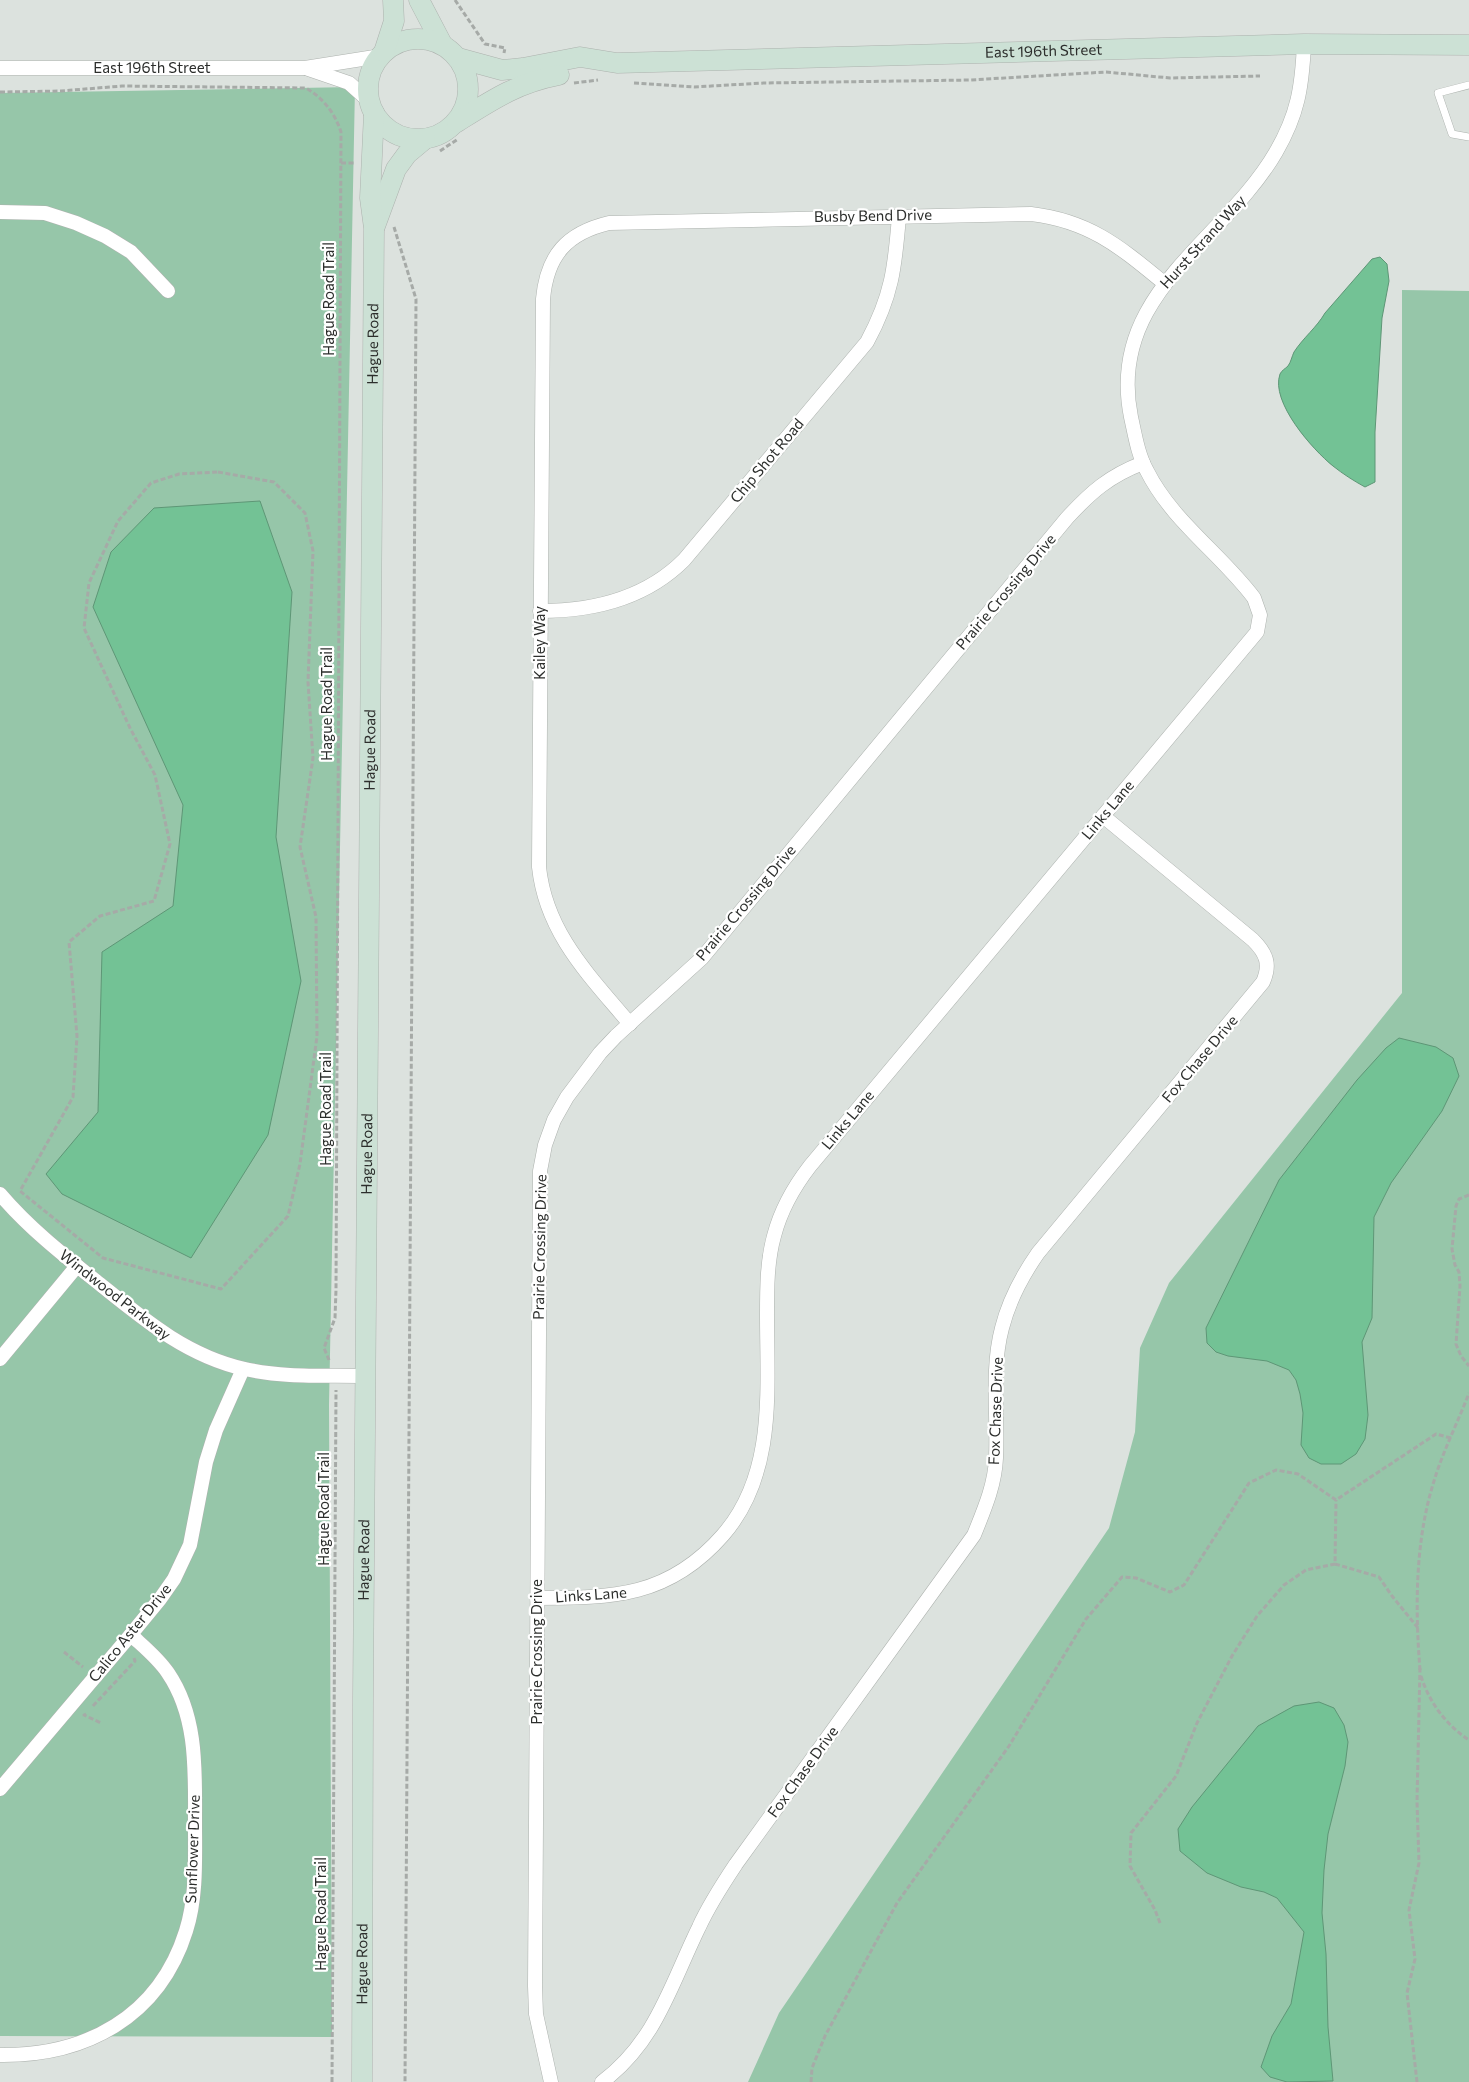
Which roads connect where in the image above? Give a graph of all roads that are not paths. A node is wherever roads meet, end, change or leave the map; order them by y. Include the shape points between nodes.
1 (393, 0) edge
2 (419, 0) edge
3 (442, 44) junction
4 (1304, 44) junction
5 (1469, 45) edge
6 (383, 54) junction
7 (458, 58) junction
8 (617, 63) junction
9 (0, 68) edge
10 (305, 68) junction
11 (1469, 85) edge
12 (372, 107) junction
13 (457, 122) junction
14 (1469, 137) edge
15 (425, 139) junction
16 (0, 212) edge
17 (900, 216) junction
18 (374, 228) junction
19 (567, 242) joint
20 (1164, 283) junction
21 (168, 291) dead end
22 (1144, 463) junction
23 (540, 611) junction
24 (1260, 615) joint
25 (1103, 816) junction
26 (630, 1024) junction
27 (0, 1194) edge
28 (78, 1266) junction
29 (0, 1359) edge
30 (243, 1369) junction
31 (366, 1376) junction
32 (537, 1598) junction
33 (131, 1634) junction
34 (0, 1789) edge
35 (0, 2055) edge
36 (362, 2082) edge
37 (551, 2082) edge
38 (602, 2082) edge

1 - 6 main road via 394,21
2 - 3 main road
3 - 6 main road via 411,39
3 - 7 main road
4 - 5 main road, East 196th Street
4 - 8 main road, East 196th Street
4 - 20 street, Hurst Strand Way via 1299,101 1275,153 1241,200
6 - 10 street, East 196th Street
6 - 12 main road via 369,77
7 - 8 main road, East 196th Street via 502,70 580,57
7 - 13 main road via 468,77 469,88 468,100
8 - 13 main road, East 196th Street via 537,79 506,92
9 - 10 street, East 196th Street
10 - 12 street, East 196th Street via 349,83
11 - 14 lane via 1438,93 1452,134
12 - 15 main road via 381,123 396,134
12 - 18 main road, Hague Road via 370,198
13 - 15 main road via 437,136
15 - 18 main road, Hague Road via 407,154 396,169
16 - 21 street via 45,213 76,222 131,252
17 - 19 street, Busby Bend Drive via 609,223 595,226
17 - 20 street, Busby Bend Drive via 1013,213 1066,220 1107,239
17 - 23 street, Chip Shot Road via 892,283 867,342 684,560 669,575 630,597 588,608
18 - 31 main road, Hague Road
19 - 23 street, Kailey Way via 549,267 544,283
20 - 22 street, Hurst Strand Way via 1144,319 1129,366 1129,408
22 - 24 street, Hurst Strand Way via 1155,486 1172,509 1247,589 1258,605
22 - 26 street, Prairie Crossing Drive via 1114,476 1085,499 702,958
23 - 26 street, Kailey Way via 541,886 565,944
24 - 25 street, Links Lane via 1257,632
25 - 32 street, Links Lane via 810,1166 790,1195 774,1237 769,1261 767,1402 762,1456 745,1504 733,1523 704,1555 660,1583 629,1594
25 - 38 street, Fox Chase Drive via 1254,940 1268,963 1264,982 1022,1275 1001,1330 996,1460 984,1511 974,1535 736,1864 712,1900 656,2021 635,2054
26 - 32 street, Prairie Crossing Drive via 600,1053 567,1097 554,1120 540,1172
27 - 28 street, Windwood Parkway via 19,1216
28 - 29 street
28 - 30 street, Windwood Parkway via 151,1326 184,1347
30 - 31 street, Windwood Parkway
30 - 33 street, Calico Aster Drive via 216,1430 206,1462 190,1545 182,1564 160,1599
31 - 36 main road, Hague Road
32 - 37 street, Prairie Crossing Drive via 535,1986 536,2014
33 - 34 street, Calico Aster Drive
33 - 35 street, Sunflower Drive via 155,1656 176,1686 189,1722 195,1753 194,1885 187,1930 167,1973 143,2003 118,2025 54,2052 28,2056

